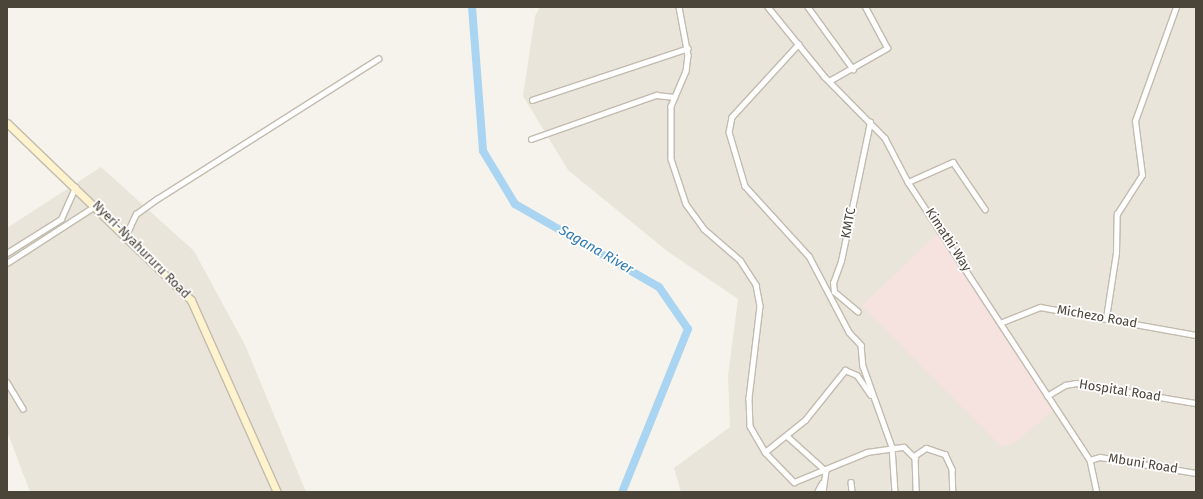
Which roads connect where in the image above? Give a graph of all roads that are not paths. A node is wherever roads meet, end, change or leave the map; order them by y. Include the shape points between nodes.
1 (679, 7) edge
2 (768, 7) edge
3 (808, 7) edge
4 (865, 7) edge
5 (1176, 7) edge
6 (799, 44) junction
7 (688, 48) junction
8 (378, 59) dead end
9 (853, 68) junction
10 (829, 81) junction
11 (674, 97) junction
12 (532, 100) dead end
13 (870, 122) junction
14 (7, 123) edge
15 (531, 139) dead end
16 (908, 182) junction
17 (76, 185) junction
18 (96, 205) junction
19 (985, 209) dead end
20 (126, 235) junction
21 (7, 253) edge
22 (7, 263) edge
23 (858, 312) dead end
24 (1106, 318) junction
25 (1000, 322) junction
26 (1196, 335) edge
27 (7, 382) edge
28 (1047, 396) junction
29 (874, 400) junction
30 (1196, 403) edge
31 (23, 409) dead end
32 (787, 436) junction
33 (892, 447) junction
34 (765, 452) junction
35 (914, 456) junction
36 (1090, 460) junction
37 (826, 472) junction
38 (1196, 473) edge
39 (823, 482) junction
40 (851, 482) dead end
41 (277, 492) edge
42 (817, 492) edge
43 (823, 492) edge
44 (852, 492) edge
45 (896, 492) edge
46 (916, 492) edge
47 (953, 492) edge
48 (1097, 492) edge

1 - 7 street
2 - 6 street, Kimathi Way
3 - 9 street
4 - 9 street via 888,48
5 - 24 street via 1135,121 1142,175 1117,214 1116,253
6 - 10 street, Kimathi Way
6 - 29 street via 732,117 729,132 745,186 810,256 849,332 861,345 863,366
7 - 11 street via 686,71
7 - 12 street
8 - 20 street via 136,214
9 - 10 street
10 - 13 street, Kimathi Way
11 - 15 street via 656,95
11 - 34 street via 669,151 686,204 712,238 740,260 756,285 760,306 748,413 750,426
13 - 16 street, Kimathi Way via 885,138
13 - 23 street, KMTC via 841,260 833,283 834,292
14 - 17 main road, Nyeri-Nyahururu Road
16 - 19 street via 953,162
16 - 25 street, Kimathi Way
17 - 18 main road, Nyeri-Nyahururu Road
17 - 21 street via 66,214
18 - 20 main road, Nyeri-Nyahururu Road
18 - 22 street
20 - 41 main road, Nyeri-Nyahururu Road via 185,291 197,309
24 - 25 street, Michezo Road via 1035,307
24 - 26 street, Michezo Road
25 - 28 street, Kimathi Way
27 - 31 street
28 - 30 street, Hospital Road via 1065,385 1076,383
28 - 36 street, Kimathi Way
29 - 32 street via 857,375 845,370
29 - 33 street
32 - 34 street
32 - 37 street
33 - 35 street via 904,447
33 - 37 street via 854,457
33 - 45 street
34 - 37 street via 794,482
35 - 46 street
35 - 47 street via 926,448 945,454 952,469
36 - 38 street, Mbuni Road via 1100,457
36 - 48 street, Kimathi Way
37 - 39 street
39 - 42 street
39 - 43 street
40 - 44 street

